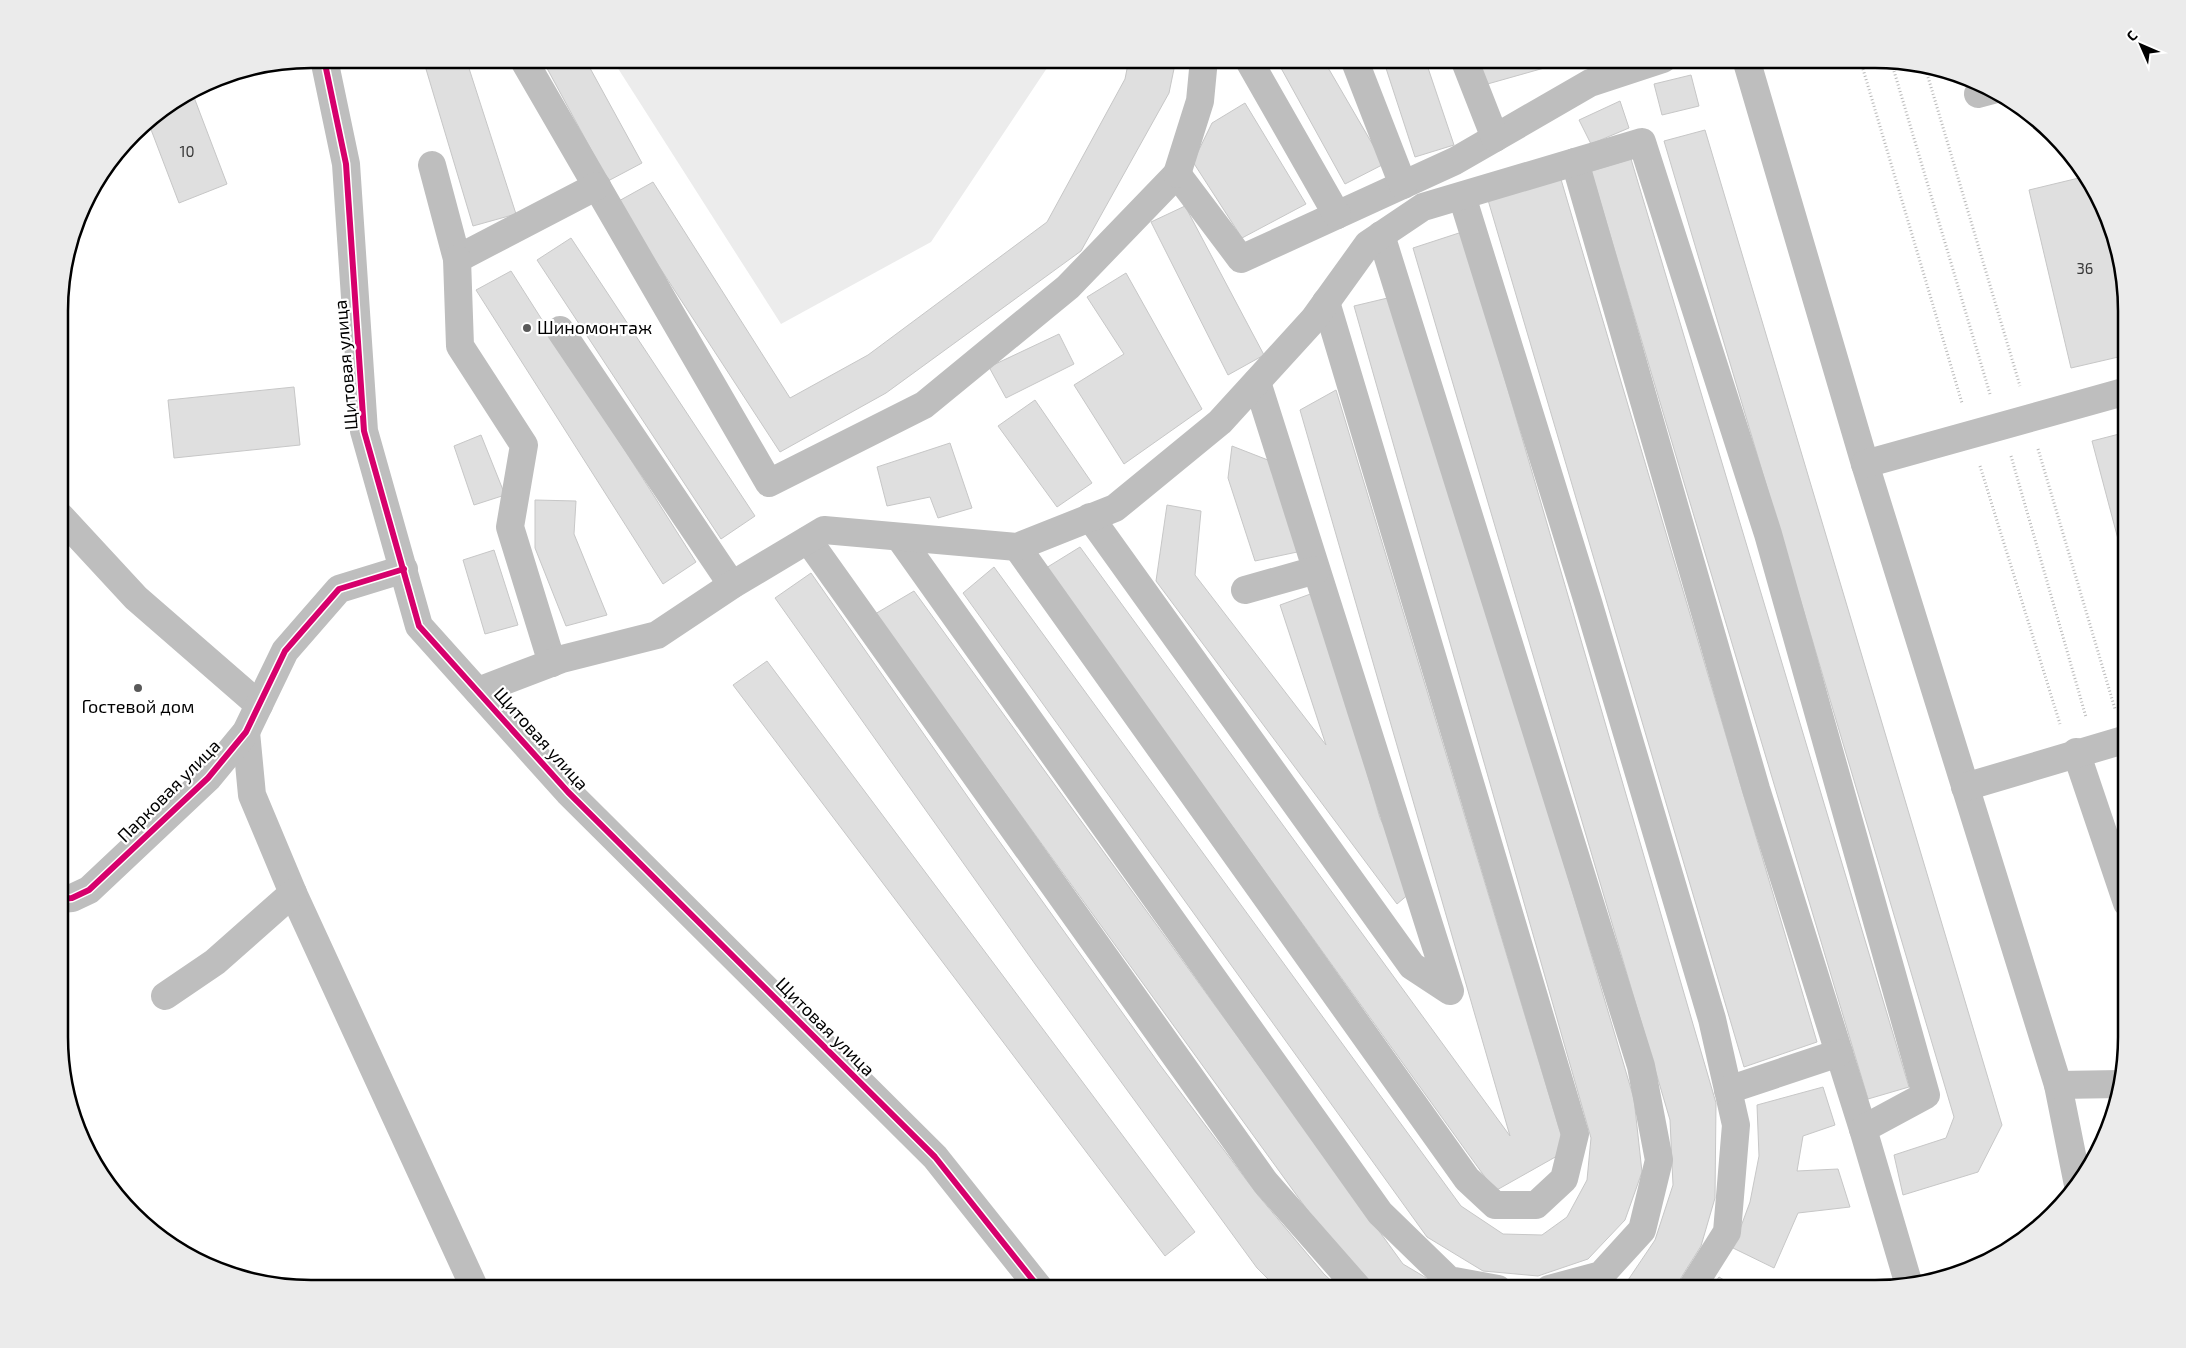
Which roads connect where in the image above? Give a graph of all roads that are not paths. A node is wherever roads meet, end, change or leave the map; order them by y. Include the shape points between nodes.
1 (326, 68) edge
2 (329, 68) edge
3 (528, 68) edge
4 (1203, 68) edge
5 (1253, 68) edge
6 (1358, 68) edge
7 (1468, 68) edge
8 (1607, 68) edge
9 (1749, 68) edge
10 (330, 87) junction
11 (1495, 138) junction
12 (1575, 162) junction
13 (432, 166) dead end
14 (1177, 174) junction
15 (1403, 185) junction
16 (597, 186) junction
17 (1462, 196) junction
18 (1337, 216) junction
19 (1381, 235) junction
20 (456, 259) junction
21 (1326, 302) junction
22 (560, 330) dead end
23 (1257, 382) junction
24 (2118, 394) edge
25 (1865, 464) junction
26 (1090, 517) junction
27 (68, 525) edge
28 (899, 537) junction
29 (808, 540) junction
30 (1017, 547) junction
31 (404, 569) junction
32 (1316, 570) junction
33 (732, 585) junction
34 (1244, 590) dead end
35 (552, 663) junction
36 (478, 691) junction
37 (259, 705) junction
38 (246, 732) junction
39 (2118, 740) edge
40 (2076, 752) junction
41 (1965, 787) junction
42 (2118, 876) edge
43 (293, 894) junction
44 (68, 898) edge
45 (166, 996) dead end
46 (1839, 1053) junction
47 (2114, 1084) edge
48 (2058, 1085) junction
49 (1728, 1090) junction
50 (1863, 1129) junction
51 (2076, 1175) edge
52 (1907, 1278) edge
53 (470, 1280) edge
54 (1033, 1280) edge
55 (1351, 1280) edge
56 (1449, 1280) edge
57 (1580, 1280) edge
58 (1697, 1280) edge

1 - 10 street, Щитовая улица
2 - 10 street
3 - 16 street
4 - 14 street via 1200,101
5 - 18 street
6 - 15 street
7 - 11 street
8 - 11 street via 1590,84
9 - 25 street
10 - 31 street, Щитовая улица via 346,164 364,431
11 - 15 street via 1455,162
12 - 17 street
12 - 46 street via 1756,789
12 - 50 street via 1642,142 1768,534 1926,1095
13 - 20 street
14 - 16 street via 1068,287 924,405 769,484
14 - 18 street via 1241,259
15 - 18 street
16 - 20 street
17 - 19 street via 1423,207
17 - 49 street via 1712,1019
19 - 21 street via 1368,244
19 - 57 street via 1641,1066 1659,1160 1642,1230 1601,1274
20 - 35 street via 460,346 524,446 510,527
21 - 23 street
21 - 30 street via 1575,1134 1564,1180 1536,1205 1495,1205 1466,1179
22 - 33 street
23 - 26 street via 1198,441 1115,508
23 - 32 street
24 - 25 street
25 - 41 street
26 - 30 street
26 - 32 street via 1412,966 1450,991
27 - 37 street via 136,598
28 - 29 street via 824,530
28 - 30 street
28 - 56 street via 1380,1213
29 - 33 street
29 - 55 street via 1265,1182
31 - 36 street, Щитовая улица via 419,626
31 - 37 street, Парковая улица via 339,588 285,651
32 - 34 street
33 - 35 street via 657,635
35 - 36 street
36 - 54 street, Щитовая улица via 568,792 935,1157
37 - 38 street, Парковая улица
38 - 43 street via 252,795
38 - 44 street, Парковая улица via 208,778 89,890
39 - 40 street
40 - 41 street
40 - 42 street
41 - 48 street
43 - 45 street via 215,962
43 - 53 street
46 - 49 street
46 - 50 street
47 - 48 street
48 - 51 street
49 - 58 street via 1736,1125 1727,1232
50 - 52 street

